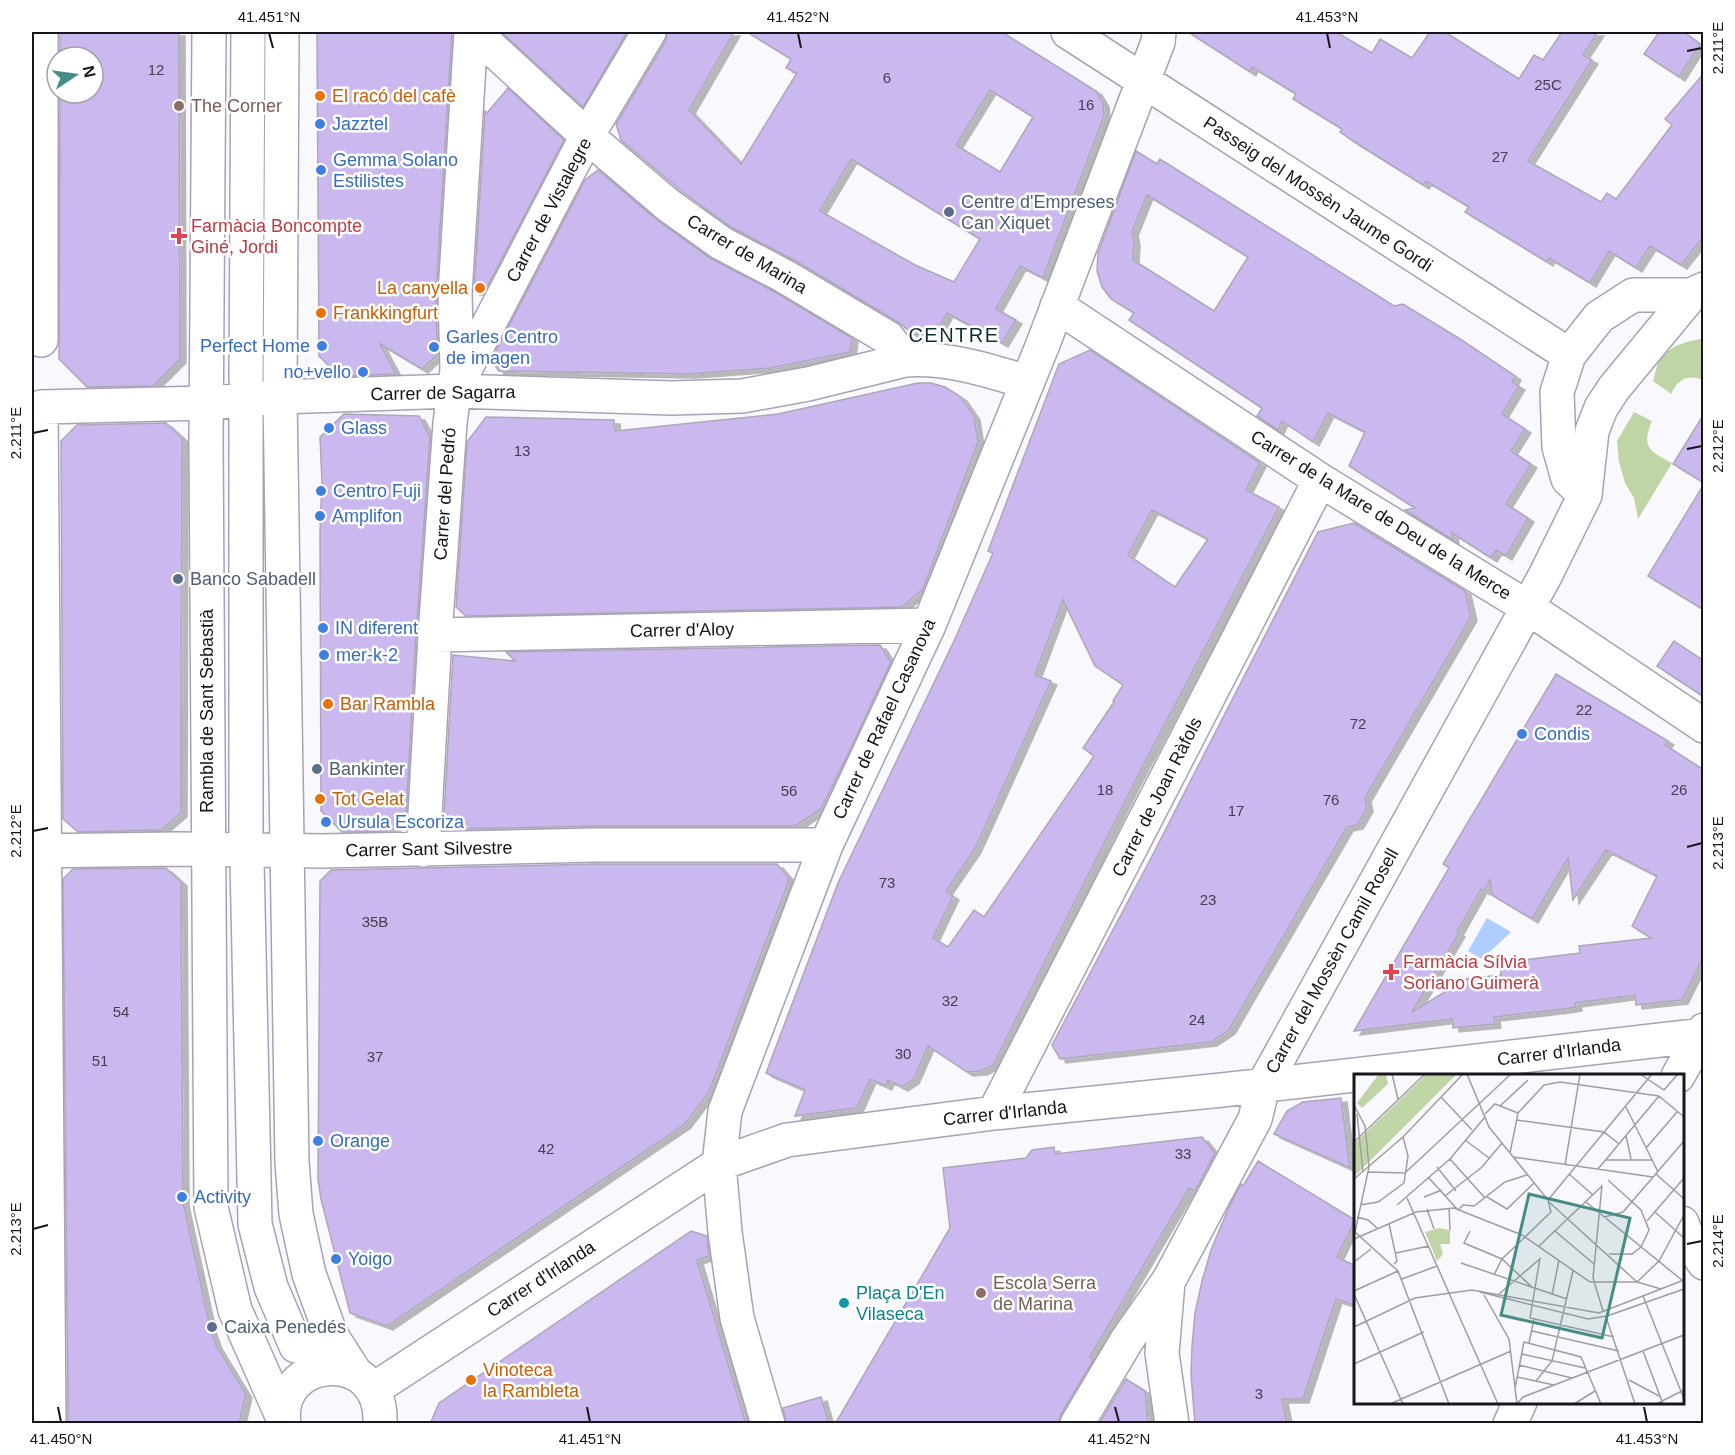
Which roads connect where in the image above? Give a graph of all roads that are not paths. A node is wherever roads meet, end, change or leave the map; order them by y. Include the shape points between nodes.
1 (41, 32) edge
2 (209, 32) edge
3 (248, 32) edge
4 (282, 32) edge
5 (473, 32) edge
6 (649, 32) edge
7 (1068, 32) edge
8 (1159, 32) edge
9 (1142, 79) junction
10 (587, 136) junction
11 (1697, 292) edge
12 (1057, 306) junction
13 (1609, 326) junction
14 (40, 340) dead end
15 (1569, 355) junction
16 (905, 360) junction
17 (246, 380) dead end
18 (1027, 382) junction
19 (453, 392) junction
20 (1557, 392) junction
21 (280, 397) junction
22 (1607, 398) junction
23 (206, 403) junction
24 (246, 415) dead end
25 (36, 472) edge
26 (1320, 480) junction
27 (1585, 495) junction
28 (1527, 607) junction
29 (929, 625) junction
30 (435, 635) junction
31 (1704, 726) edge
32 (826, 845) junction
33 (207, 849) junction
34 (288, 850) junction
35 (423, 850) junction
36 (38, 851) edge
37 (1703, 1033) edge
38 (1363, 1074) edge
39 (1679, 1074) edge
40 (1354, 1075) edge
41 (1263, 1086) junction
42 (994, 1113) junction
43 (719, 1164) junction
44 (1684, 1226) edge
45 (1704, 1263) edge
46 (1168, 1280) junction
47 (331, 1335) junction
48 (296, 1346) junction
49 (266, 1381) junction
50 (376, 1404) edge
51 (1519, 1404) edge
52 (284, 1421) edge
53 (49, 1424) edge
54 (768, 1424) edge
55 (1077, 1424) edge
56 (1172, 1424) edge
57 (1510, 1424) edge

1 - 14 street
2 - 23 street, Rambla de Sant Sebastià
3 - 17 street
4 - 21 street
5 - 10 street, Carrer de Marina
5 - 19 street, Carrer del Pedró via 455,294 457,370
6 - 10 street, Carrer de Vistalegre
7 - 9 street, Passeig del Mossèn Jaume Gordi
8 - 9 street, Carrer de Rafael Casanova
9 - 12 street, Carrer de Rafael Casanova
9 - 15 street, Passeig del Mossèn Jaume Gordi
10 - 16 street, Carrer de Marina via 668,205 721,243 888,338
10 - 19 street, Carrer de Vistalegre
11 - 13 street, Carrer del Mossèn Camil Rosell via 1632,295
11 - 22 street, Carrer del Mossèn Camil Rosell
12 - 18 street, Carrer de Rafael Casanova
12 - 26 street, Carrer de la Mare de Deu de la Merce
13 - 15 street, Carrer del Mossèn Camil Rosell
13 - 22 street via 1607,317 1626,329 1631,342
15 - 20 street, Carrer del Mossèn Camil Rosell
16 - 18 street via 946,361
16 - 19 street, Carrer de Sagarra via 742,396
18 - 29 street, Carrer de Rafael Casanova
19 - 21 street, Carrer de Sagarra
19 - 30 street, Carrer del Pedró
20 - 22 street via 1588,413
20 - 27 street, Carrer del Mossèn Camil Rosell via 1559,447 1568,479
21 - 23 street, Carrer de Sagarra
21 - 34 street
22 - 27 street, Carrer del Mossèn Camil Rosell via 1593,431
23 - 25 street, Carrer de Sagarra via 41,407
23 - 33 street, Rambla de Sant Sebastià
24 - 48 street via 246,848 255,1224 271,1287
25 - 36 street, Carrer de Sagarra
26 - 28 street, Carrer de la Mare de Deu de la Merce
26 - 42 street, Carrer de Joan Ràfols
27 - 28 street, Carrer del Mossèn Camil Rosell
28 - 31 street, Carrer de la Mare de Deu de la Merce
28 - 41 street, Carrer del Mossèn Camil Rosell
29 - 30 street, Carrer d'Aloy
29 - 32 street, Carrer de Rafael Casanova
30 - 35 street, Carrer del Pedró
32 - 35 street, Carrer Sant Silvestre
32 - 43 street, Carrer de Rafael Casanova via 725,1112
33 - 34 street, Carrer Sant Silvestre
33 - 36 street, Carrer Sant Silvestre
33 - 49 street, Rambla de Sant Sebastià via 211,1207 235,1310
34 - 35 street, Carrer Sant Silvestre
34 - 47 street via 296,1214 309,1274
36 - 53 street, Carrer de Sagarra
37 - 38 street, Carrer d'Irlanda
37 - 39 street
40 - 41 street, Carrer d'Irlanda
41 - 42 street, Carrer d'Irlanda
41 - 46 street, Carrer del Mossèn Camil Rosell via 1255,1119
42 - 43 street, Carrer d'Irlanda via 787,1140
43 - 50 street, Carrer d'Irlanda
43 - 54 street, Carrer de Rafael Casanova via 737,1318
44 - 45 street
46 - 55 street, Carrer del Mossèn Camil Rosell
46 - 56 street via 1162,1353
47 - 48 street
47 - 50 street
48 - 49 street
49 - 52 street, Rambla de Sant Sebastià
50 - 52 street via 340,1368 323,1368 307,1374 294,1386 285,1401
51 - 57 street

